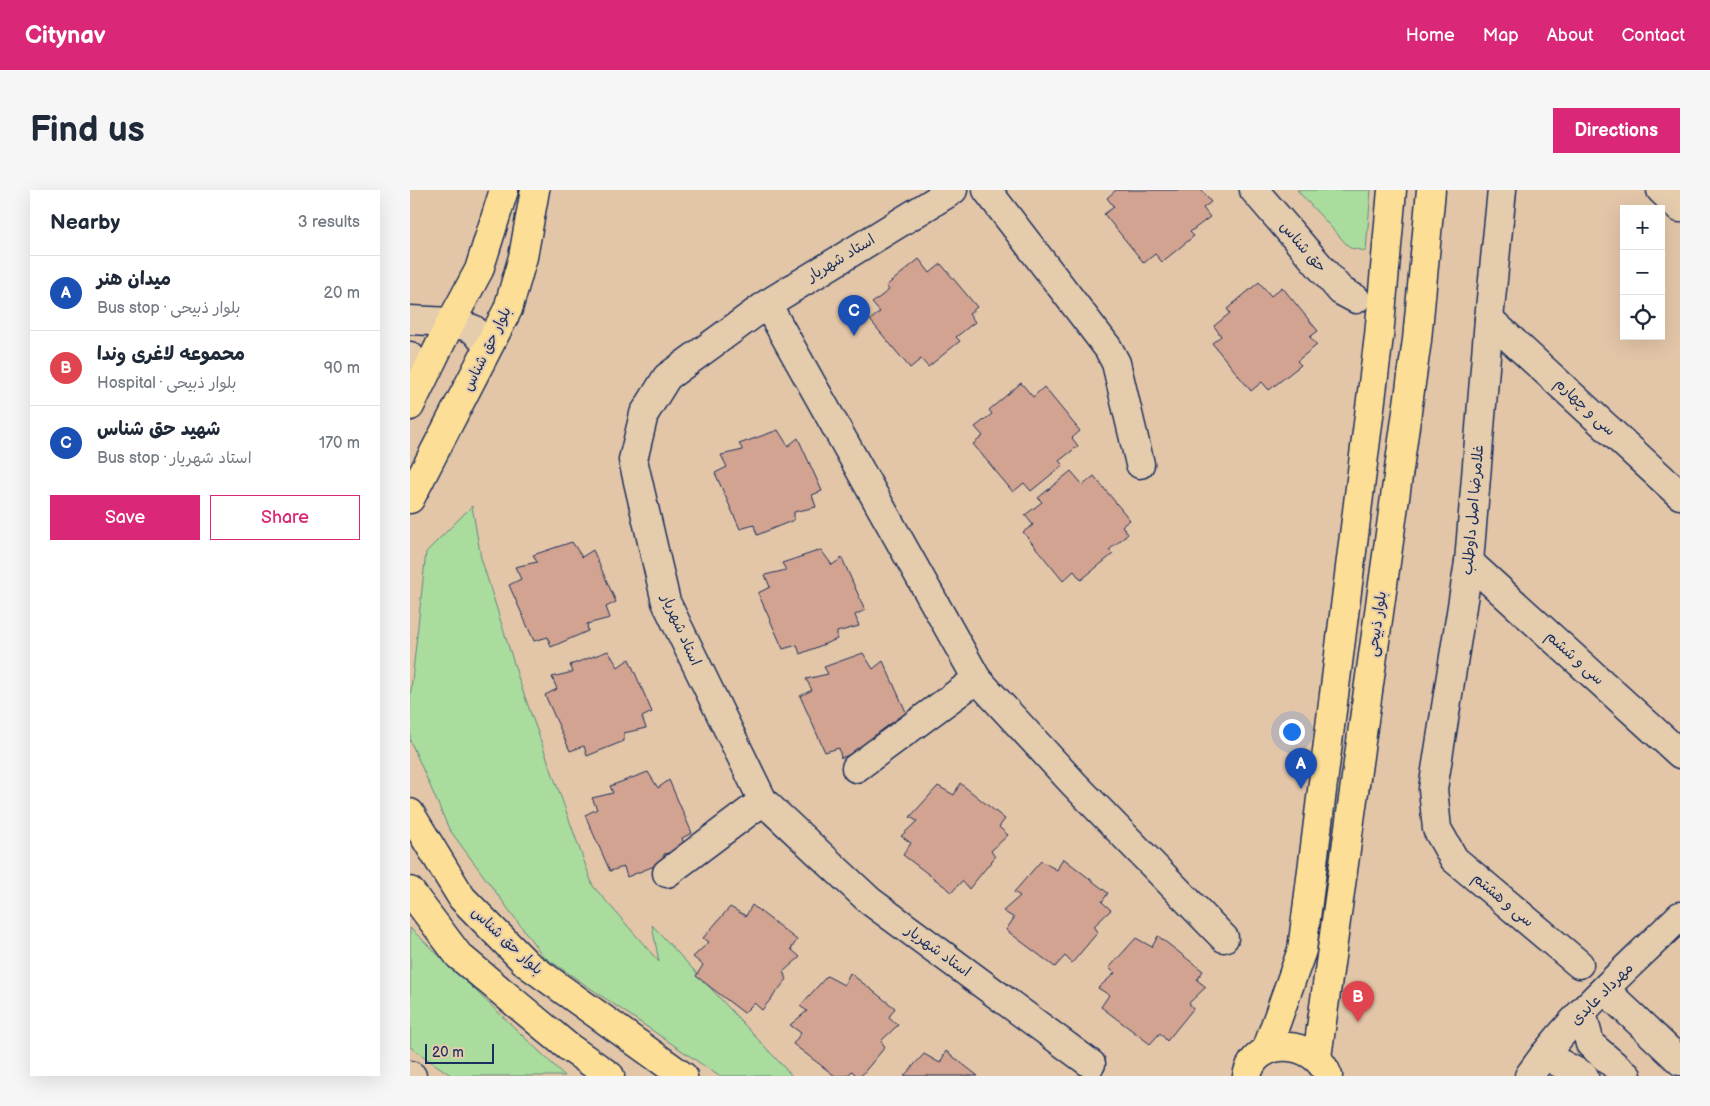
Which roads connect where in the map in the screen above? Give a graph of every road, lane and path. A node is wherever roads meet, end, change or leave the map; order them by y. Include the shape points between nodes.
1 (504, 190) edge
2 (535, 190) edge
3 (953, 190) edge
4 (987, 190) edge
5 (1254, 190) edge
6 (1392, 190) edge
7 (1431, 190) edge
8 (1502, 190) edge
9 (1661, 190) edge
10 (1680, 208) edge
11 (1356, 299) dead end
12 (767, 304) junction
13 (1489, 319) junction
14 (410, 320) edge
15 (451, 322) junction
16 (488, 346) junction
17 (410, 356) edge
18 (422, 381) junction
19 (410, 406) edge
20 (1140, 464) dead end
21 (1680, 495) edge
22 (410, 499) edge
23 (1469, 562) junction
24 (977, 678) junction
25 (1680, 754) edge
26 (856, 768) dead end
27 (764, 800) junction
28 (410, 813) edge
29 (1437, 829) joint
30 (667, 873) dead end
31 (410, 891) edge
32 (1680, 916) edge
33 (1224, 938) dead end
34 (1579, 964) dead end
35 (1606, 990) junction
36 (1582, 1012) junction
37 (1266, 1051) junction
38 (1680, 1061) edge
39 (1091, 1064) dead end
40 (1537, 1065) edge
41 (1322, 1067) edge
42 (610, 1076) edge
43 (683, 1076) edge
44 (1247, 1076) edge
45 (1584, 1076) edge
46 (1627, 1076) edge

1 - 15 main road via 479,270
2 - 16 main road, بلوار حق شناس via 523,257 508,309
3 - 12 street, استاد شهریار
4 - 20 street via 1108,348 1116,363
5 - 11 street, حق شناس via 1341,291
6 - 37 main road via 1379,336 1302,950
7 - 41 main road, بلوار ذبیحی via 1417,340
8 - 13 street, غلامرضا اصل داوطلب
9 - 10 street
12 - 24 street
12 - 27 street, استاد شهریار via 667,377 644,414 633,460 666,602
13 - 21 street, سی و چهارم
13 - 23 street, غلامرضا اصل داوطلب
14 - 15 street
15 - 16 street via 473,329
15 - 18 main road
16 - 22 main road, بلوار حق شناس
17 - 18 street via 420,366
18 - 19 main road
23 - 25 street, سی و ششم
23 - 29 street, غلامرضا اصل داوطلب via 1433,789
24 - 26 street
24 - 33 street via 1074,784
27 - 30 street
27 - 39 street, استاد شهریار via 870,901
28 - 43 main road, بلوار حق شناس via 462,898 527,964
29 - 34 street, سی و هشتم via 1454,859
31 - 42 main road via 459,956 567,1046
32 - 35 street, مهرداد عابدی
35 - 36 street, مهرداد عابدی
35 - 38 street
36 - 40 street, مهرداد عابدی
36 - 46 street via 1590,1044
37 - 41 main road via 1283,1046 1301,1048
37 - 44 main road via 1255,1060
40 - 45 street

